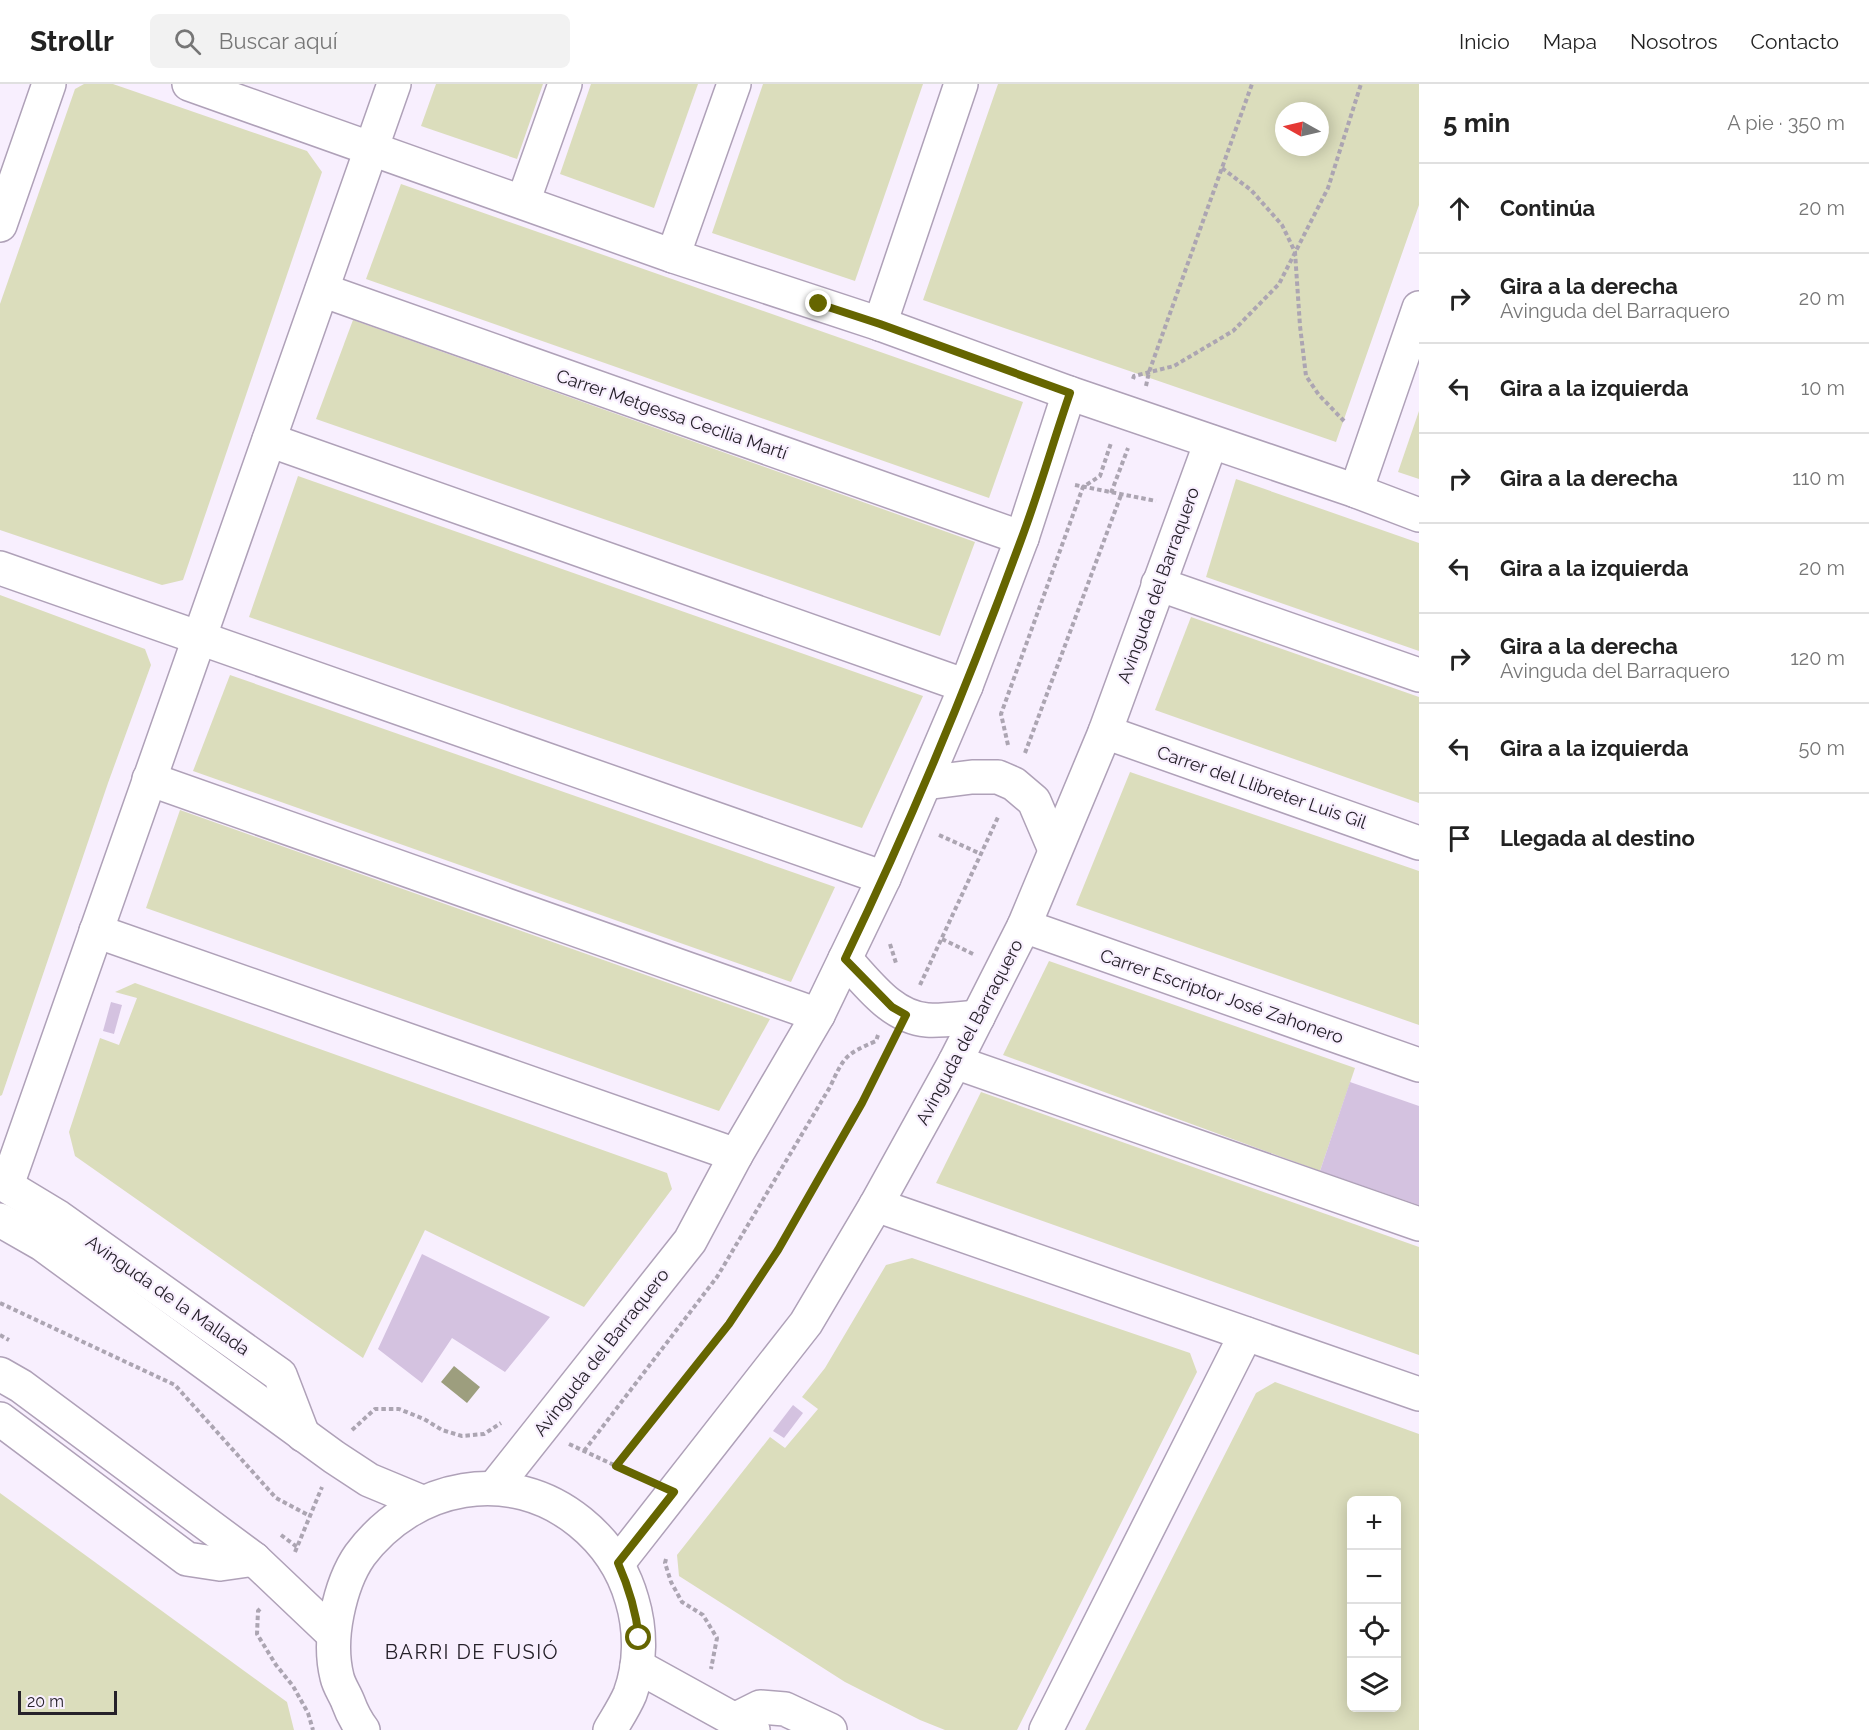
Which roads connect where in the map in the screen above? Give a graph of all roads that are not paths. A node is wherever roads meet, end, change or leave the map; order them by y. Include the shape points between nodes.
1 (49, 84) edge
2 (189, 84) edge
3 (394, 84) edge
4 (565, 84) edge
5 (734, 84) edge
6 (961, 84) edge
7 (371, 148) junction
8 (523, 202) junction
9 (0, 225) edge
10 (673, 256) junction
11 (322, 290) junction
12 (1419, 308) edge
13 (880, 324) junction
14 (1070, 393) junction
15 (269, 440) junction
16 (1211, 442) junction
17 (1356, 491) junction
18 (1419, 515) edge
19 (1022, 538) junction
20 (0, 568) edge
21 (1158, 584) junction
22 (200, 638) junction
23 (1419, 675) edge
24 (966, 686) junction
25 (1105, 732) junction
26 (150, 779) junction
27 (925, 783) junction
28 (1419, 843) edge
29 (1056, 850) junction
30 (884, 878) junction
31 (1024, 926) junction
32 (96, 931) junction
33 (845, 959) junction
34 (818, 1015) junction
35 (978, 1017) junction
36 (955, 1062) junction
37 (1419, 1065) edge
38 (736, 1155) junction
39 (4, 1184) edge
40 (876, 1205) junction
41 (0, 1220) edge
42 (1419, 1224) edge
43 (1246, 1334) junction
44 (0, 1374) edge
45 (1419, 1394) edge
46 (0, 1419) edge
47 (303, 1435) junction
48 (494, 1488) junction
49 (422, 1502) junction
50 (254, 1559) junction
51 (618, 1563) junction
52 (333, 1634) junction
53 (637, 1666) junction
54 (744, 1725) edge
55 (357, 1727) edge
56 (610, 1730) edge
57 (830, 1730) edge
58 (1046, 1730) edge

1 - 9 street
2 - 7 street
3 - 7 street
4 - 8 street
5 - 10 street
6 - 13 street
7 - 8 street
7 - 11 street
8 - 10 street
10 - 13 street
11 - 15 street
11 - 19 street, Carrer Metgessa Cecilia Martí
12 - 17 street
13 - 14 street
14 - 16 street
14 - 19 street, Avinguda del Barraquero
15 - 22 street
15 - 24 street
16 - 17 street
16 - 21 street, Avinguda del Barraquero
17 - 18 street
19 - 24 street, Avinguda del Barraquero
20 - 22 street
21 - 23 street
21 - 25 street, Avinguda del Barraquero
22 - 26 street
22 - 30 street
24 - 27 street, Avinguda del Barraquero
25 - 28 street, Carrer del Llibreter Luis Gil
25 - 29 street, Avinguda del Barraquero
26 - 32 street
26 - 34 street
27 - 29 street via 998,777 1014,784 1034,801
27 - 30 street, Avinguda del Barraquero
29 - 31 street, Avinguda del Barraquero
30 - 33 street, Avinguda del Barraquero
31 - 35 street, Avinguda del Barraquero
31 - 37 street, Carrer Escriptor José Zahonero
32 - 38 street
32 - 39 street
33 - 34 street, Avinguda del Barraquero
33 - 35 street via 892,1007 906,1015 926,1020
34 - 38 street, Avinguda del Barraquero
35 - 36 street, Avinguda del Barraquero
36 - 40 street, Avinguda del Barraquero
36 - 42 street
38 - 48 street, Avinguda del Barraquero via 690,1240
39 - 47 street, Avinguda de la Mallada via 58,1217 280,1375
40 - 43 street
40 - 51 street, Avinguda del Barraquero via 806,1323
41 - 47 street, Avinguda de la Mallada via 42,1244
43 - 45 street
43 - 58 street
44 - 50 street
46 - 50 street via 187,1559 220,1564
47 - 49 street, Avinguda de la Mallada via 369,1480
48 - 49 street via 460,1490
48 - 51 street via 531,1494 566,1510 597,1536
49 - 52 street via 393,1520 359,1556 341,1593
50 - 52 street
51 - 53 street via 636,1613
52 - 55 street via 337,1677
53 - 54 street
53 - 56 street via 630,1694
54 - 57 street via 760,1707 784,1709

